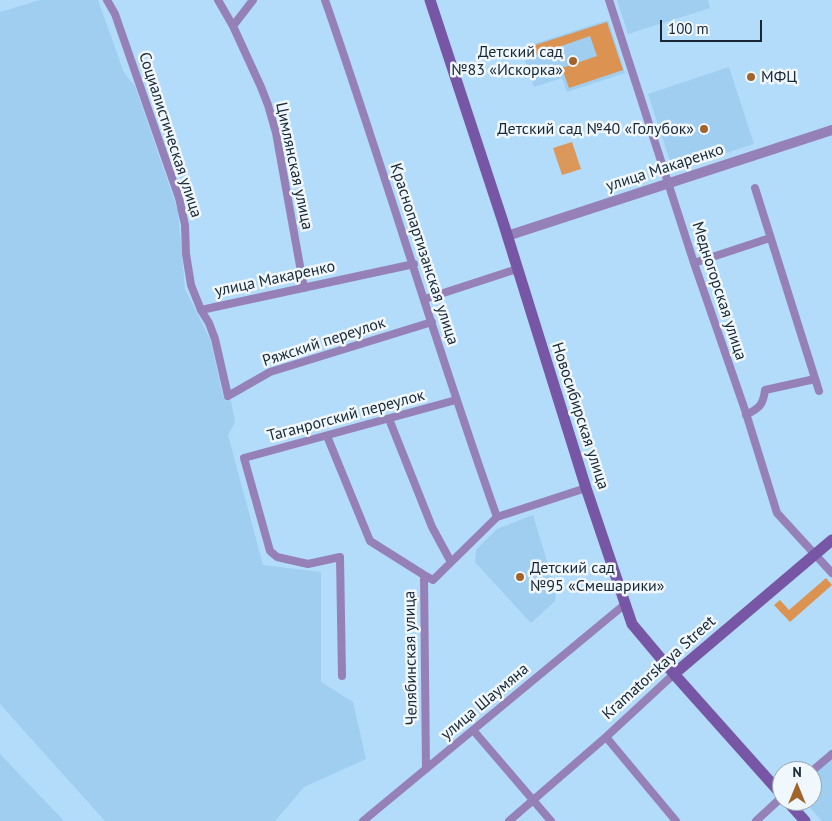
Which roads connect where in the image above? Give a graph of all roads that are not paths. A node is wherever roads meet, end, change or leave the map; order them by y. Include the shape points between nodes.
1 (107, 0) edge
2 (218, 0) edge
3 (253, 0) edge
4 (325, 0) edge
5 (430, 0) edge
6 (609, 0) edge
7 (233, 26) junction
8 (832, 130) edge
9 (669, 182) junction
10 (754, 188) dead end
11 (507, 236) junction
12 (770, 238) junction
13 (694, 263) junction
14 (414, 264) junction
15 (517, 269) junction
16 (304, 288) junction
17 (425, 299) junction
18 (201, 310) junction
19 (432, 322) junction
20 (815, 379) junction
21 (819, 391) dead end
22 (228, 396) joint
23 (456, 400) junction
24 (746, 415) junction
25 (388, 419) junction
26 (327, 436) junction
27 (586, 488) junction
28 (497, 517) junction
29 (832, 540) edge
30 (816, 554) junction
31 (451, 562) junction
32 (832, 573) edge
33 (424, 575) junction
34 (624, 605) junction
35 (674, 674) junction
36 (342, 676) dead end
37 (474, 730) junction
38 (606, 737) junction
39 (832, 754) edge
40 (822, 762) edge
41 (426, 769) junction
42 (772, 785) edge
43 (533, 800) junction
44 (772, 806) edge
45 (796, 811) edge
46 (363, 821) edge
47 (509, 821) edge
48 (551, 821) edge
49 (676, 821) edge
50 (756, 821) edge
51 (805, 821) edge

1 - 18 street, Социалистическая улица via 115,14 179,198 191,285
2 - 7 street, Цимлянская улица
3 - 7 street
4 - 14 street, Краснопартизанская улица
5 - 11 main road, Новосибирская улица
6 - 9 street, Медногорская улица
7 - 16 street, Цимлянская улица via 261,87 276,133
8 - 9 street, улица Макаренко
9 - 11 street, улица Макаренко
9 - 13 street, Медногорская улица
10 - 12 street
11 - 15 main road, Новосибирская улица
12 - 13 street
12 - 20 street
13 - 24 street, Медногорская улица
14 - 16 street, улица Макаренко
14 - 17 street, Краснопартизанская улица
15 - 17 street
15 - 27 main road, Новосибирская улица
16 - 18 street, улица Макаренко
17 - 19 street, Краснопартизанская улица
18 - 22 street, Социалистическая улица via 215,339
19 - 22 street, Ряжский переулок via 270,372
19 - 23 street, Краснопартизанская улица
20 - 21 street
20 - 24 street via 765,390 764,400 758,408
23 - 25 street, Таганрогский переулок
23 - 28 street, Краснопартизанская улица
24 - 30 street, Медногорская улица via 776,513
25 - 26 street, Таганрогский переулок
25 - 31 street via 432,527
26 - 33 street, Челябинская улица via 370,541
26 - 36 street, Таганрогский переулок via 244,458 270,551 277,557 308,564 340,557
27 - 28 street
27 - 34 main road, Новосибирская улица
28 - 31 street
29 - 30 main road, Kramatorskaya Street
30 - 32 street, Медногорская улица
30 - 35 main road, Kramatorskaya Street
31 - 33 street via 433,580
33 - 41 street, Челябинская улица
34 - 35 main road, Новосибирская улица via 632,624
34 - 37 street, улица Шаумяна
35 - 38 street, Kramatorskaya Street
35 - 42 main road, Новосибирская улица
37 - 41 street, улица Шаумяна
37 - 43 street
38 - 43 street, Kramatorskaya Street
38 - 49 street
39 - 40 street
41 - 46 street, улица Шаумяна
43 - 47 street, Kramatorskaya Street
43 - 48 street
44 - 50 street
45 - 51 main road

